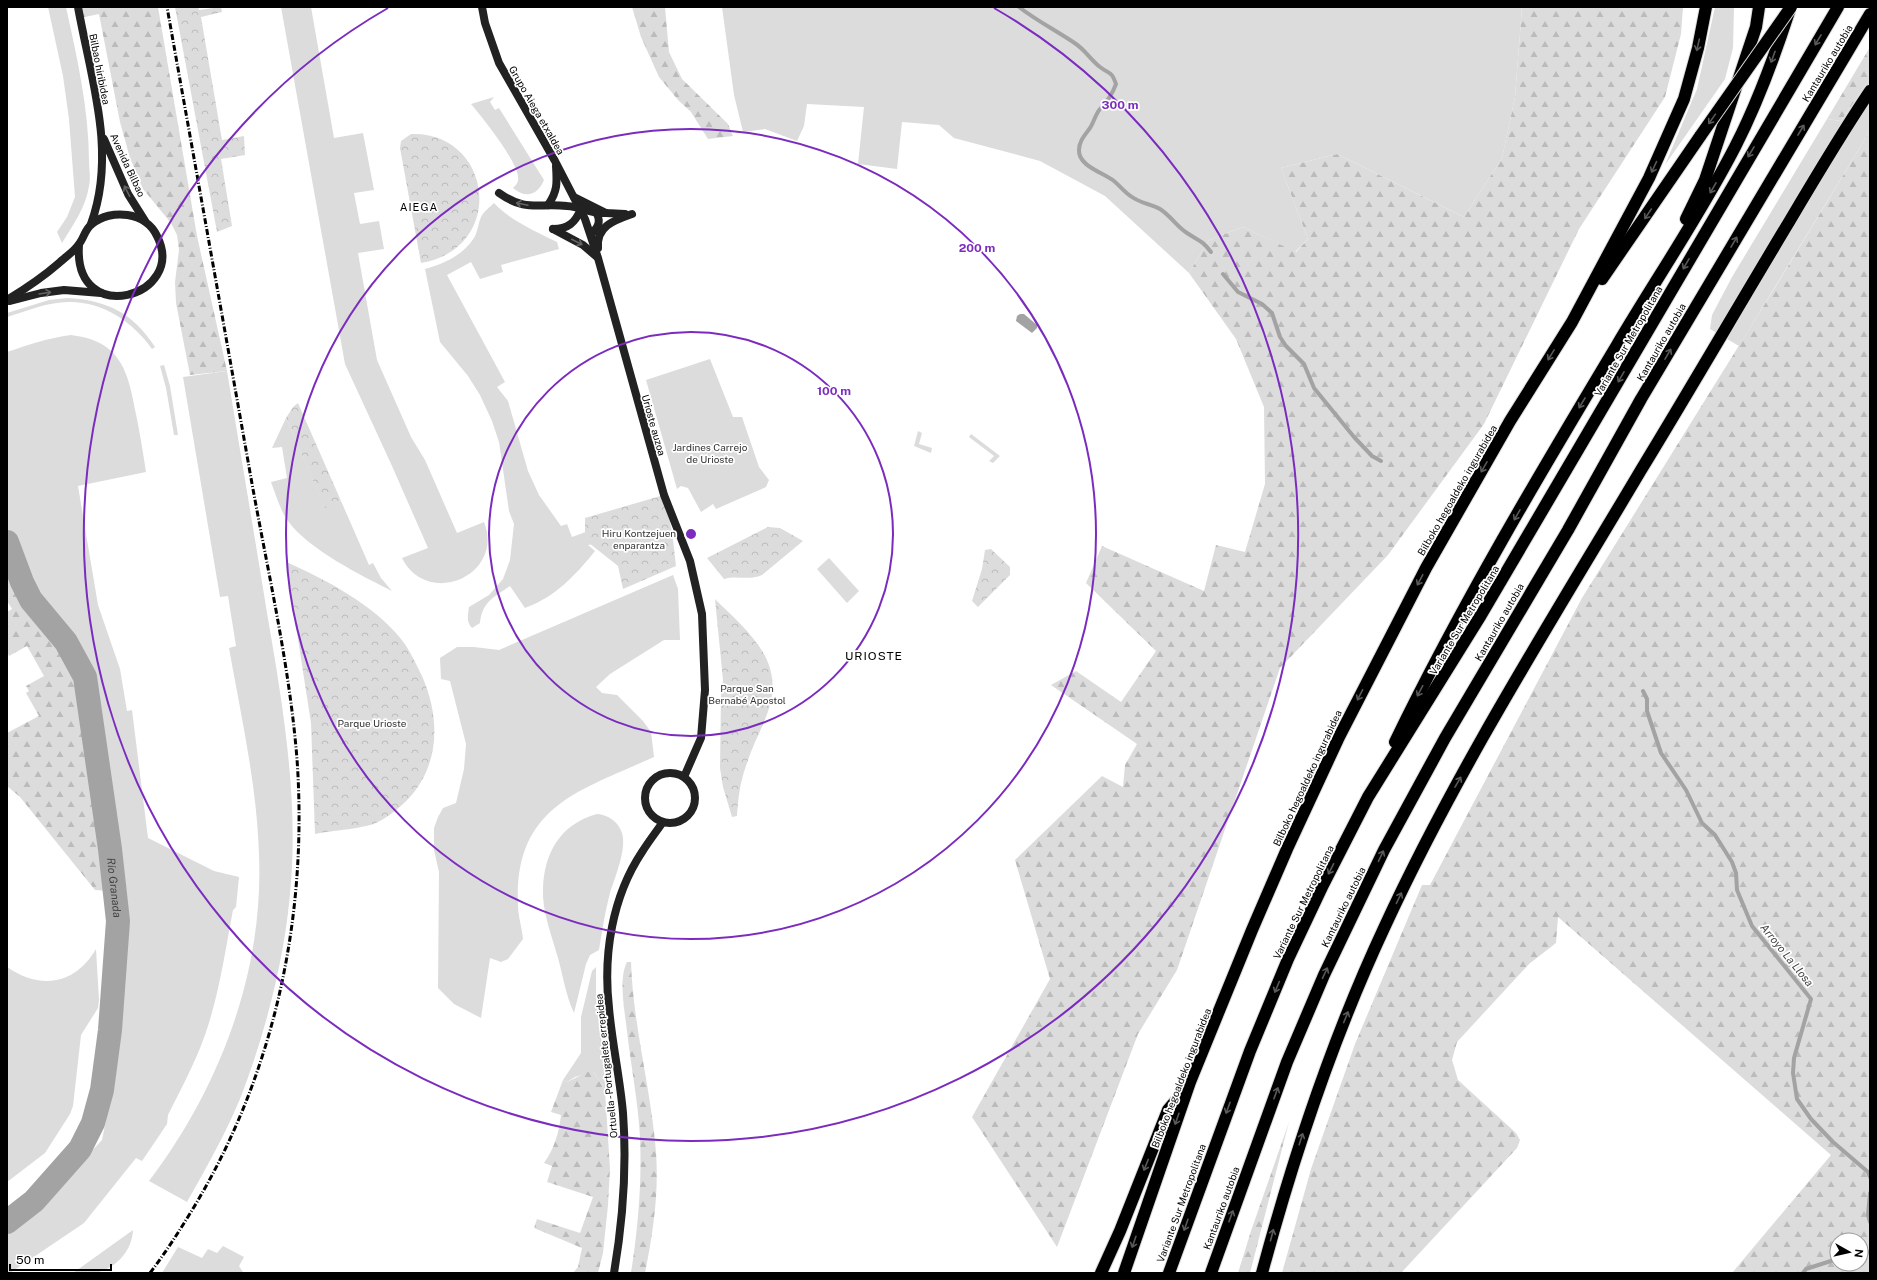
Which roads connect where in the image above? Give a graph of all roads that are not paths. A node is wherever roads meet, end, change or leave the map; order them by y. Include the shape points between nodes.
1 (482, 7) edge
2 (1706, 7) edge
3 (1759, 7) edge
4 (1791, 7) edge
5 (1838, 7) edge
6 (78, 8) edge
7 (1870, 14) edge
8 (1870, 91) edge
9 (102, 132) junction
10 (555, 161) junction
11 (499, 193) dead end
12 (574, 196) junction
13 (548, 205) junction
14 (581, 210) junction
15 (595, 210) junction
16 (586, 219) joint
17 (91, 224) junction
18 (147, 224) junction
19 (591, 235) junction
20 (79, 245) junction
21 (598, 258) junction
22 (102, 293) junction
23 (1645, 297) junction
24 (7, 301) edge
25 (1572, 322) junction
26 (684, 777) junction
27 (1368, 797) junction
28 (663, 822) junction
29 (1190, 1082) junction
30 (1218, 1252) junction
31 (614, 1273) edge
32 (1101, 1273) edge
33 (1124, 1273) edge
34 (1169, 1273) edge
35 (1210, 1273) edge
36 (1217, 1273) edge
37 (1262, 1273) edge

1 - 10 street, Grupo Aiega etxaldea via 499,63
2 -> 25 highway via 1684,99 1668,137 1649,178
3 - 23 highway via 1756,28 1705,180
4 -> 23 highway via 1760,92 1736,146
4 -> 25 highway, bridge
5 -> 27 highway, Variante Sur Metropolitana via 1481,615
6 - 9 street, Bilbao hiribidea
30 -> 7 highway, Kantauriko autobia via 1287,1062 1324,975 1384,850 1445,738 1568,530 1649,386
37 -> 8 highway via 1289,1176 1327,1065 1385,926 1427,841 1536,646 1766,259
9 - 17 street, Avenida Bilbao via 102,180
18 -> 9 street, Avenida Bilbao via 128,194
10 - 12 street, Grupo Aiega etxaldea
10 - 13 street via 557,186 555,195
13 -> 11 street via 523,205 512,202
12 - 14 street, Grupo Aiega etxaldea
12 - 15 street
13 - 14 street via 568,206
14 - 15 street
14 - 16 street, Grupo Aiega etxaldea
14 -> 21 street via 566,228 553,229 583,244
15 - 19 street via 600,220 599,226
15 - 21 street via 632,214 612,221 601,232 598,240
16 - 19 street, Urioste auzoa
17 - 18 street via 101,218 122,214 135,216
17 - 20 street
18 - 22 street via 157,235 161,246 160,270 146,288 134,294 113,297
19 - 21 street, Urioste auzoa
20 - 22 street via 78,260 81,272 92,286
20 - 24 street
21 - 26 street, Urioste auzoa via 651,454 690,562 702,614 704,715 701,738
24 -> 22 street via 64,290
23 -> 27 highway via 1465,606
25 -> 29 highway, Bilboko hegoaldeko ingurabidea via 1510,421 1426,568 1342,730 1255,923
26 - 28 street via 694,790 693,809 680,821
26 - 28 street via 664,773 648,785 645,800 647,809
27 -> 34 highway, Variante Sur Metropolitana via 1288,959 1250,1051
28 - 31 street, Ortuella - Portugalete errepidea via 631,871 619,898 610,944 609,1008 623,1112 625,1151 625,1180
29 -> 32 highway via 1168,1110
29 -> 33 highway, Bilboko hegoaldeko ingurabidea
30 - 35 highway, Kantauriko autobia
30 - 36 highway

